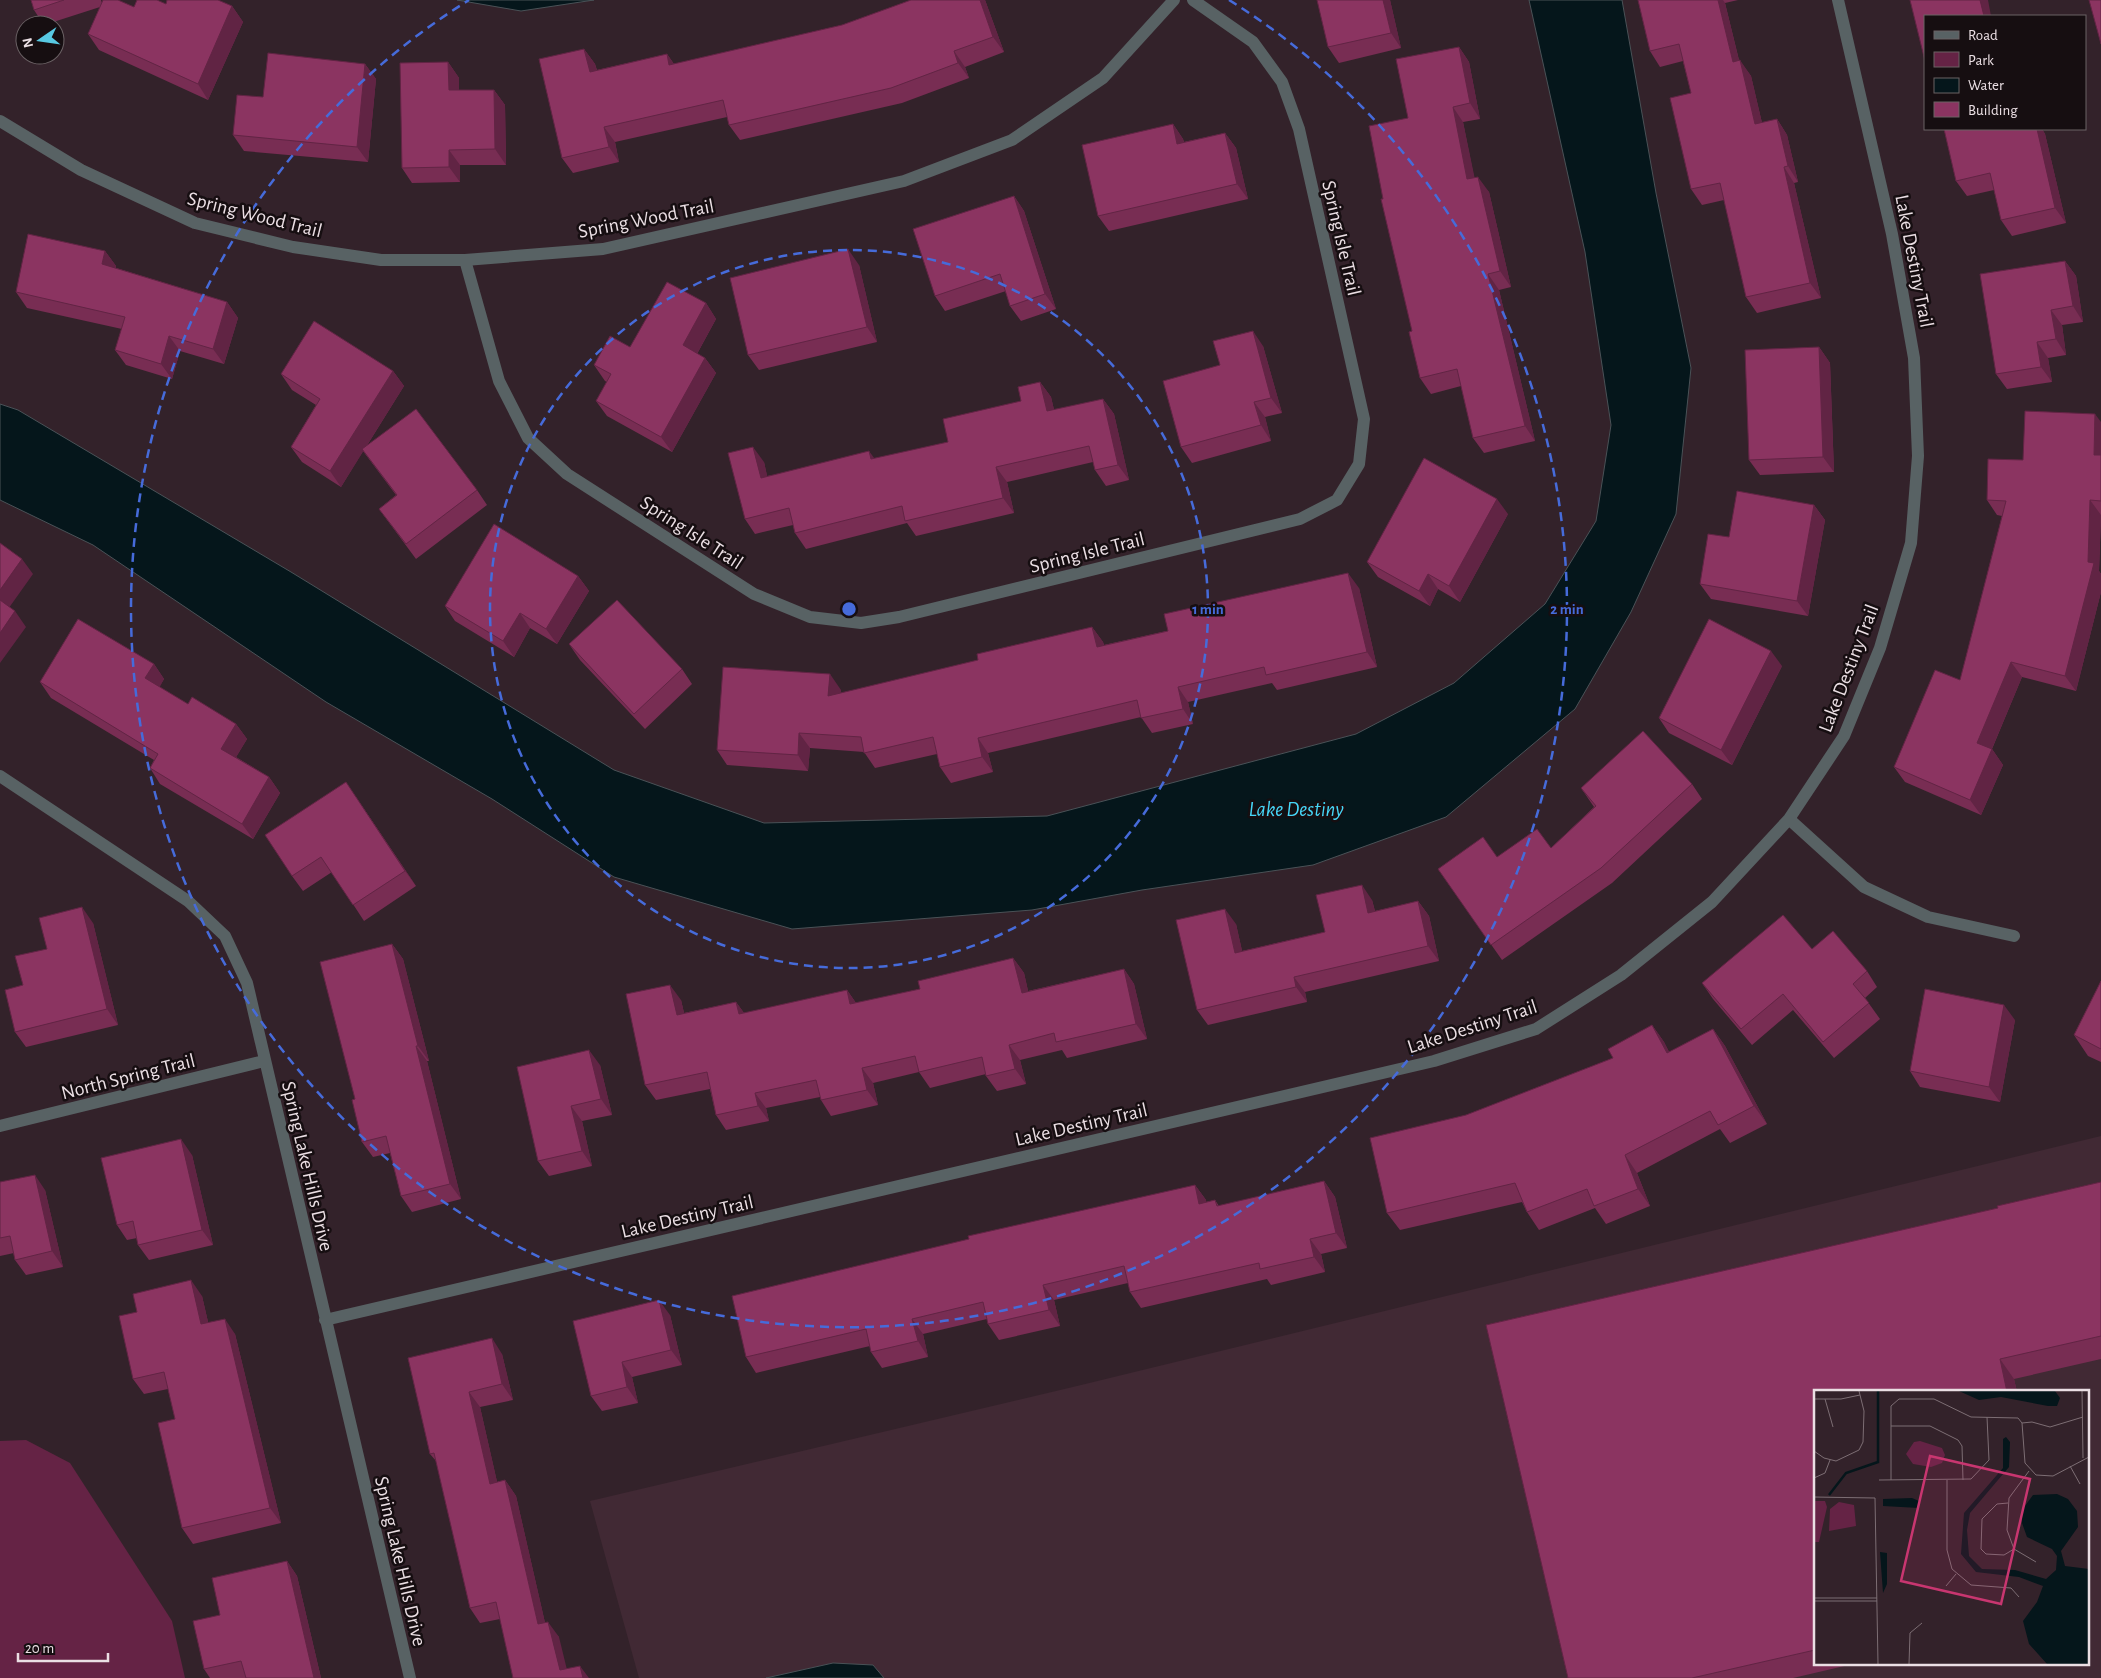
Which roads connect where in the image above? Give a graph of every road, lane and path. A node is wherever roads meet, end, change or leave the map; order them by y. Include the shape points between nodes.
1 (1174, 0) edge
2 (1192, 0) edge
3 (1838, 0) edge
4 (0, 121) edge
5 (465, 260) junction
6 (0, 776) edge
7 (1789, 819) junction
8 (2014, 936) dead end
9 (264, 1061) junction
10 (0, 1126) edge
11 (325, 1320) junction
12 (410, 1678) edge

1 - 5 street, Spring Wood Trail via 1103,78 1012,140 904,181 603,249
2 - 5 street, Spring Isle Trail via 1253,42 1282,82 1299,129 1364,419 1359,464 1336,500 1300,519 899,617 861,623 810,617 754,594 567,474 528,438 499,381
3 - 7 street, Lake Destiny Trail via 1892,234 1914,358 1918,456 1911,544 1880,648 1844,736
4 - 5 street, Spring Wood Trail via 81,170 195,223 293,247 381,260
6 - 9 street, Spring Lake Hills Drive via 188,901 225,936 247,983
7 - 8 street via 1864,887 1928,917
7 - 11 street, Lake Destiny Trail via 1712,902 1621,975 1536,1029 1434,1061
9 - 10 street, North Spring Trail
9 - 11 street, Spring Lake Hills Drive
11 - 12 street, Spring Lake Hills Drive

